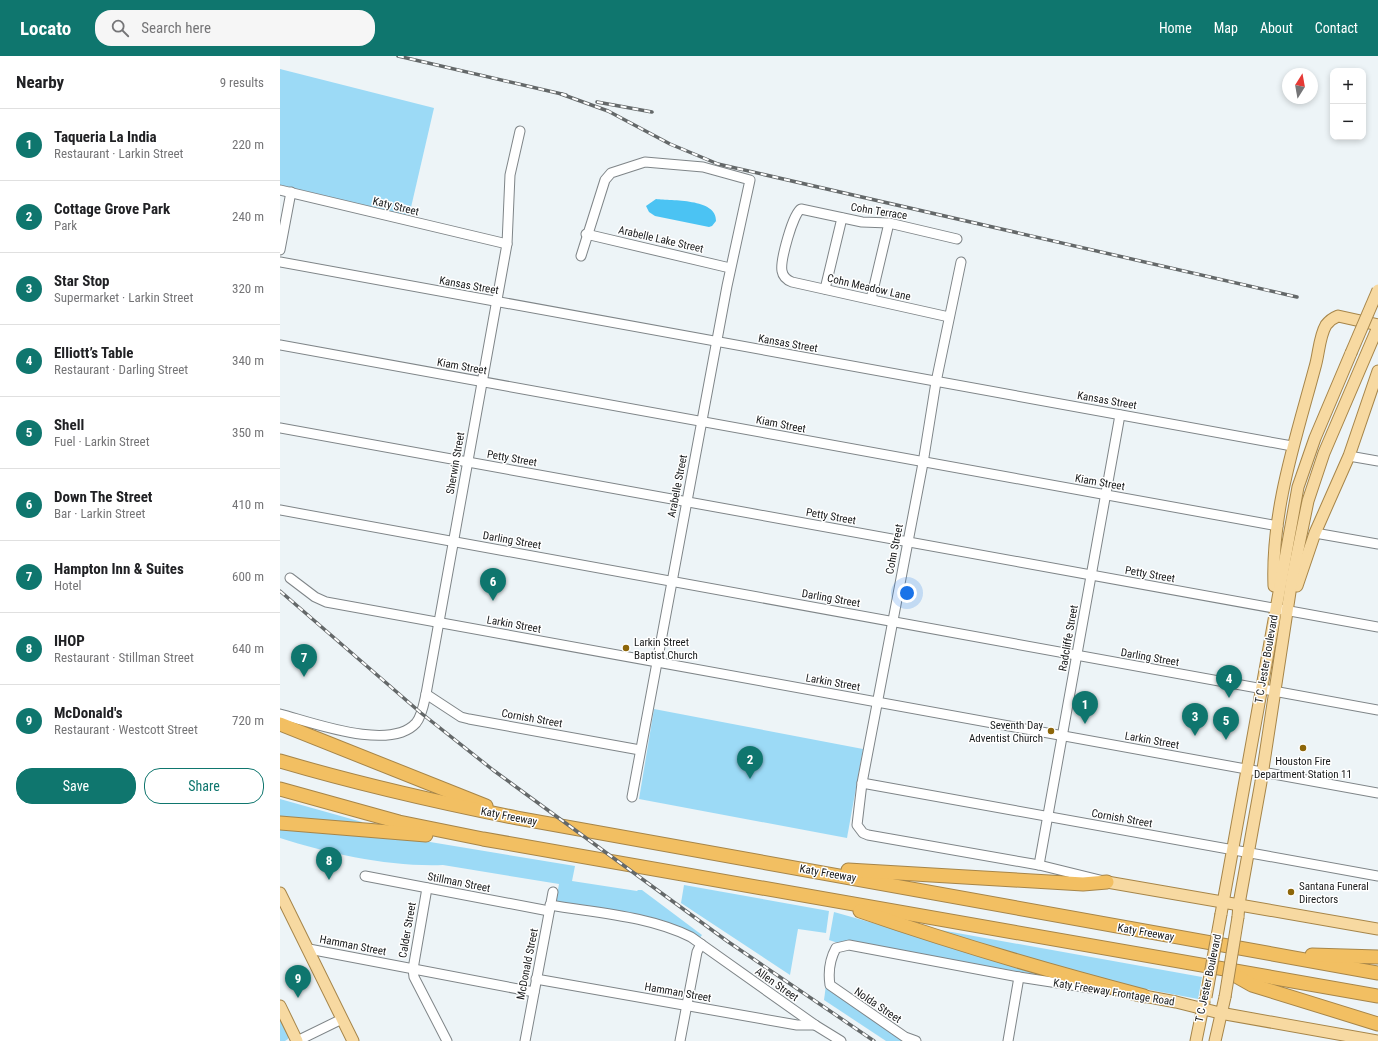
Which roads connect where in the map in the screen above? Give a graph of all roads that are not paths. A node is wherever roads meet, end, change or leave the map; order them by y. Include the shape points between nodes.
1 (520, 131) dead end
2 (280, 190) edge
3 (291, 192) junction
4 (842, 218) junction
5 (889, 223) junction
6 (586, 234) junction
7 (957, 239) dead end
8 (507, 244) junction
9 (280, 250) edge
10 (581, 256) dead end
11 (280, 262) edge
12 (962, 262) dead end
13 (730, 268) junction
14 (784, 276) joint
15 (824, 289) junction
16 (1378, 290) edge
17 (871, 300) junction
18 (496, 302) junction
19 (949, 317) junction
20 (1378, 326) edge
21 (716, 342) junction
22 (280, 345) edge
23 (1377, 376) edge
24 (482, 382) junction
25 (936, 382) junction
26 (1120, 415) junction
27 (702, 421) junction
28 (280, 428) edge
29 (1292, 446) junction
30 (1348, 456) junction
31 (467, 462) junction
32 (1378, 462) edge
33 (923, 463) junction
34 (1106, 495) junction
35 (687, 502) junction
36 (280, 510) edge
37 (1278, 526) junction
38 (1316, 533) junction
39 (452, 542) junction
40 (908, 542) junction
41 (1378, 544) edge
42 (1091, 576) junction
43 (290, 578) dead end
44 (672, 582) junction
45 (1275, 609) junction
46 (1288, 611) junction
47 (893, 622) junction
48 (439, 623) junction
49 (1378, 627) edge
50 (1077, 655) junction
51 (657, 662) junction
52 (1261, 689) junction
53 (1274, 692) junction
54 (426, 694) junction
55 (878, 702) junction
56 (1378, 710) edge
57 (280, 714) edge
58 (1270, 718) junction
59 (1255, 719) junction
60 (280, 724) edge
61 (1062, 736) junction
62 (640, 750) junction
63 (280, 761) edge
64 (1247, 769) junction
65 (1263, 772) junction
66 (862, 783) junction
67 (280, 789) edge
68 (1378, 793) edge
69 (632, 797) dead end
70 (1048, 817) junction
71 (517, 818) junction
72 (280, 823) edge
73 (483, 839) junction
74 (1232, 850) junction
75 (1248, 853) junction
76 (1039, 865) junction
77 (794, 867) junction
78 (365, 876) dead end
79 (1378, 876) edge
80 (1107, 882) junction
81 (427, 888) junction
82 (552, 892) dead end
83 (280, 893) edge
84 (822, 898) junction
85 (1224, 901) junction
86 (1239, 904) junction
87 (550, 908) junction
88 (1378, 928) edge
89 (701, 944) junction
90 (309, 949) junction
91 (1262, 953) junction
92 (1378, 957) edge
93 (1218, 967) junction
94 (413, 968) junction
95 (1378, 973) edge
96 (1019, 977) junction
97 (536, 979) junction
98 (830, 985) joint
99 (534, 992) junction
100 (1144, 996) junction
101 (1378, 996) edge
102 (280, 1006) edge
103 (687, 1006) junction
104 (1202, 1009) junction
105 (1220, 1013) junction
106 (342, 1019) junction
107 (1378, 1024) edge
108 (815, 1025) junction
109 (825, 1037) edge
110 (297, 1041) edge
111 (353, 1041) edge
112 (446, 1041) edge
113 (525, 1041) edge
114 (680, 1041) edge
115 (841, 1041) edge
116 (916, 1041) edge
117 (1008, 1041) edge
118 (1196, 1041) edge
119 (1215, 1041) edge
120 (1378, 1041) edge

1 - 8 street, Sherwin Street via 510,175
2 - 3 street, Katy Street
3 - 8 street, Katy Street
3 - 9 street
4 - 5 street, Cohn Terrace
4 - 14 street, Cohn Terrace via 806,209 798,211 793,219 782,268
4 - 15 street
5 - 7 street, Cohn Terrace
5 - 17 street
6 - 10 street
6 - 13 street, Arabelle Lake Street
6 - 13 street, Arabelle Street via 607,176 638,163 655,162 703,167 750,180
8 - 18 street, Sherwin Street
11 - 18 street, Kansas Street
12 - 19 street, Cohn Street
13 - 21 street, Arabelle Street
14 - 15 street, Cohn Meadow Lane via 792,282
15 - 17 street, Cohn Meadow Lane
16 - 45 main road, T C Jester Boulevard, bridge via 1304,467 1293,510
17 - 19 street, Cohn Meadow Lane
18 - 21 street, Kansas Street
18 - 24 street, Sherwin Street
19 - 25 street, Cohn Street
20 - 29 main road via 1342,316 1334,317 1326,325
20 - 46 main road, T C Jester Boulevard via 1314,480 1302,530
21 - 25 street, Kansas Street
21 - 27 street, Arabelle Street
22 - 24 street, Kiam Street
23 - 30 main road
24 - 27 street, Kiam Street
24 - 31 street, Sherwin Street
25 - 26 street, Kansas Street
25 - 33 street, Cohn Street
26 - 29 street, Kansas Street
26 - 34 street, Radcliffe Street
27 - 33 street, Kiam Street
27 - 35 street, Arabelle Street
28 - 31 street, Petty Street
29 - 37 main road
30 - 32 street
30 - 38 main road
31 - 35 street, Petty Street
31 - 39 street, Sherwin Street
33 - 34 street, Kiam Street
33 - 40 street, Cohn Street
34 - 37 street, Kiam Street
34 - 42 street, Radcliffe Street
35 - 40 street, Petty Street
35 - 44 street, Arabelle Street
36 - 39 street, Darling Street
37 - 45 main road via 1274,573
38 - 41 street
38 - 46 main road
39 - 44 street, Darling Street
39 - 48 street, Sherwin Street
40 - 42 street, Petty Street
40 - 47 street, Cohn Street
42 - 45 street, Petty Street
42 - 50 street, Radcliffe Street
43 - 48 street, Larkin Street via 315,598 326,602
44 - 47 street, Darling Street
44 - 51 street, Arabelle Street
45 - 46 street, Petty Street
45 - 52 main road, T C Jester Boulevard
46 - 49 street, Petty Street
46 - 53 main road, T C Jester Boulevard
47 - 50 street, Darling Street
47 - 55 street, Cohn Street
48 - 51 street, Larkin Street
48 - 54 street, Sherwin Street
50 - 52 street, Darling Street
50 - 61 street, Radcliffe Street
51 - 55 street, Larkin Street
51 - 62 street, Arabelle Street
52 - 53 street, Darling Street
52 - 59 main road, T C Jester Boulevard
53 - 56 street, Darling Street
53 - 58 main road, T C Jester Boulevard
54 - 57 street, Sherwin Street via 420,718 416,723 405,731 387,735 344,732
54 - 62 street, Cornish Street via 469,719
55 - 61 street, Larkin Street
55 - 66 street, Cohn Street
58 - 59 main road
58 - 65 main road, T C Jester Boulevard
59 - 64 main road, T C Jester Boulevard
60 - 71 highway
61 - 64 street, Larkin Street
61 - 70 street, Radcliffe Street
62 - 69 street, Arabelle Street
63 - 71 highway, Katy Freeway via 415,797
64 - 65 street, Larkin Street
64 - 74 main road, T C Jester Boulevard
65 - 68 street, Larkin Street
65 - 75 main road, T C Jester Boulevard
66 - 70 street, Cornish Street
66 - 76 street, Cohn Street via 857,819 858,828 863,833
67 - 73 highway, Katy Freeway via 399,822
70 - 74 street, Cornish Street
70 - 76 street, Radcliffe Street
71 - 77 highway, Katy Freeway
72 - 73 highway
73 - 84 highway, Katy Freeway
74 - 75 street, Cornish Street
74 - 85 main road, T C Jester Boulevard
75 - 79 street, Cornish Street
75 - 86 main road, T C Jester Boulevard
76 - 80 street
77 - 80 highway via 1082,884
77 - 91 highway, Katy Freeway
78 - 81 street, Stillman Street
80 - 85 main road
81 - 87 street, Stillman Street
81 - 94 street, Calder Street
82 - 87 street, McDonald Street
83 - 90 main road
84 - 93 highway, Katy Freeway
84 - 100 highway via 926,933
85 - 86 main road
85 - 104 main road, T C Jester Boulevard, bridge
86 - 88 main road
86 - 105 main road, T C Jester Boulevard, bridge
87 - 89 street, Stillman Street via 661,925 681,932
87 - 97 street, McDonald Street
89 - 103 street via 697,952
89 - 108 street, Allen Street
90 - 94 street, Hamman Street
90 - 106 main road
91 - 92 highway
91 - 95 highway, Katy Freeway
93 - 101 highway, Katy Freeway
93 - 107 highway via 1252,985
94 - 99 street, Hamman Street
94 - 112 street, Calder Street via 414,977
96 - 98 street, Katy Freeway Frontage Road via 849,945 840,946 832,956 828,976
96 - 100 street, Katy Freeway Frontage Road
96 - 117 street
97 - 99 street, McDonald Street
97 - 103 street, Hamman Street
98 - 116 street, Nolda Street via 905,1037
99 - 113 street, McDonald Street
100 - 104 main road, Katy Freeway Frontage Road
102 - 110 main road
103 - 108 street, Hamman Street via 797,1025
103 - 114 street
104 - 105 main road, Katy Freeway Frontage Road
104 - 118 main road, T C Jester Boulevard
105 - 119 main road, T C Jester Boulevard
105 - 120 main road, Katy Freeway Frontage Road
106 - 110 street
106 - 111 main road
108 - 109 street, Allen Street
109 - 115 street, Allen Street

